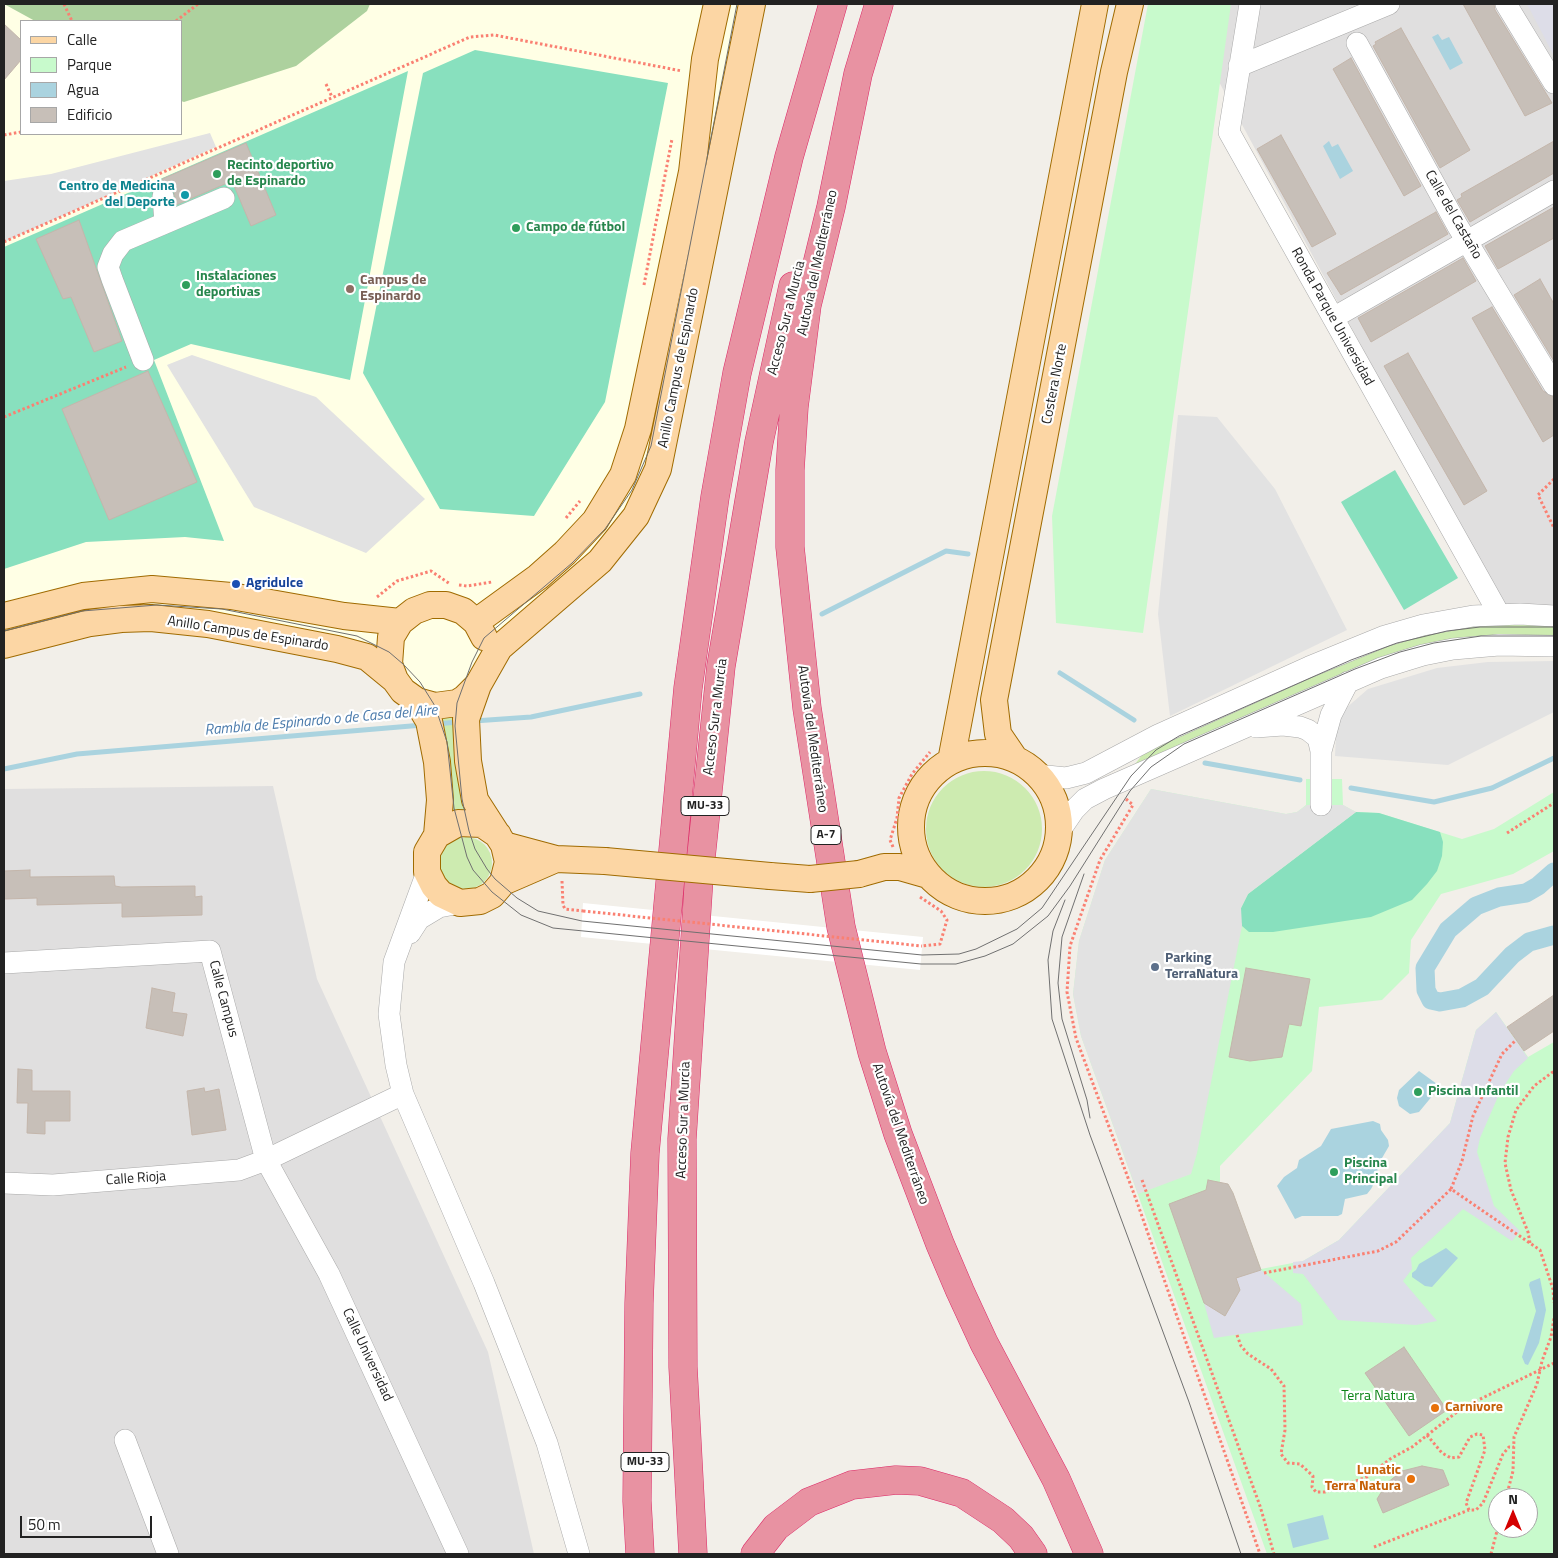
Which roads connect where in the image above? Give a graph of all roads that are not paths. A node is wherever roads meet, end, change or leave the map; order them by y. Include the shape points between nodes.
1 (717, 4) edge
2 (752, 4) edge
3 (833, 4) edge
4 (879, 4) edge
5 (1095, 4) edge
6 (1130, 4) edge
7 (1250, 4) edge
8 (1389, 4) edge
9 (1506, 4) edge
10 (1357, 43) dead end
11 (1239, 66) junction
12 (858, 74) junction
13 (1554, 83) edge
14 (1554, 191) edge
15 (163, 196) dead end
16 (224, 198) dead end
17 (165, 223) junction
18 (1466, 241) junction
19 (1333, 318) junction
20 (143, 360) road end
21 (1554, 385) edge
22 (1500, 614) junction
23 (4, 616) edge
24 (1554, 616) edge
25 (400, 622) junction
26 (476, 622) junction
27 (4, 645) edge
28 (1554, 646) edge
29 (482, 678) junction
30 (395, 680) junction
31 (1348, 682) junction
32 (417, 701) junction
33 (1243, 728) junction
34 (1321, 751) junction
35 (941, 754) junction
36 (1015, 760) junction
37 (1038, 775) junction
38 (1321, 805) dead end
39 (910, 823) junction
40 (1059, 832) junction
41 (437, 834) junction
42 (501, 840) junction
43 (560, 859) junction
44 (890, 861) junction
45 (427, 872) junction
46 (503, 882) junction
47 (922, 885) junction
48 (460, 903) junction
49 (394, 962) junction
50 (4, 963) edge
51 (403, 1094) junction
52 (266, 1160) junction
53 (4, 1183) edge
54 (639, 1369) junction
55 (125, 1440) dead end
56 (168, 1554) edge
57 (458, 1554) edge
58 (579, 1554) edge
59 (640, 1554) edge
60 (655, 1554) edge
61 (693, 1554) edge
62 (755, 1554) edge
63 (1033, 1554) edge
64 (1089, 1554) edge

1 - 26 main road, Anillo Campus de Espinardo via 705,59 692,172 638,429 623,476 595,521 565,552 538,577
2 - 29 main road, Anillo Campus de Espinardo via 658,469 636,516 600,561 499,648
3 - 54 highway via 755,290 728,419 706,561 674,820 645,1153
4 - 12 highway, Autovía del Mediterráneo / A-7
5 - 35 main road
6 - 36 main road, Costera Norte via 1114,72 994,700 998,734
7 - 11 street, Ronda Parque Universidad
8 - 11 street
9 - 13 street
10 - 18 street, Calle del Castaño
11 - 19 street, Ronda Parque Universidad via 1229,132
12 - 61 highway, Acceso Sur a Murcia / MU-33 via 793,286 759,442 721,666 704,821 682,1139 683,1366
12 - 64 highway, Autovía del Mediterráneo / A-7 via 807,305 790,470 792,580 820,800 853,983 898,1134 960,1291 1056,1479
14 - 18 street
15 - 17 street
16 - 17 street
17 - 20 street via 123,241 108,267
18 - 19 street
18 - 21 street, Calle del Castaño
19 - 22 street, Ronda Parque Universidad
22 - 24 street
22 - 37 street via 1444,620 1385,636 1158,735 1086,773 1066,778
23 - 25 main road via 83,596 152,589 231,596 344,616
25 - 26 main road via 414,611 430,605 446,605 463,611
25 - 30 main road via 391,637 389,652 389,664
26 - 29 main road via 488,652
27 - 30 main road, Anillo Campus de Espinardo via 90,623 151,618 208,624 345,651 367,657
28 - 31 street via 1498,645 1453,649 1403,660
29 - 32 main road, Anillo Campus de Espinardo via 457,703 434,706
29 - 42 main road via 466,719 468,761 475,800
30 - 32 main road, Anillo Campus de Espinardo
31 - 33 street
31 - 34 street via 1328,721
32 - 41 main road via 429,721 437,762 440,800
33 - 34 street via 1300,727 1318,738
33 - 40 street via 1085,799
34 - 38 street
35 - 36 main road, Costera Norte via 994,754
35 - 39 main road, Costera Norte via 935,772 922,786
36 - 37 main road, Costera Norte
37 - 40 main road, Costera Norte via 1055,805
39 - 44 main road
39 - 47 main road, Costera Norte
40 - 47 main road, Costera Norte via 1053,855 1042,874 1031,885 1004,899 989,901 960,897
41 - 42 main road via 458,822 482,824
41 - 45 main road via 427,852
42 - 43 main road
42 - 46 main road via 508,862
43 - 44 main road, bridge via 810,879 859,874
43 - 46 main road
44 - 47 main road
45 - 48 main road via 441,894
45 - 49 street
46 - 48 main road via 492,895 480,901
48 - 49 street via 439,907 419,919
49 - 51 street via 389,1014
50 - 52 street, Calle Campus via 210,951
51 - 52 street, Calle Rioja
51 - 58 street via 548,1443
52 - 53 street, Calle Rioja via 240,1170 206,1174 53,1185
52 - 57 street, Calle Universidad via 329,1274
54 - 59 highway via 637,1501
54 - 60 highway, MU-33
55 - 56 street
62 - 63 highway via 776,1528 809,1502 852,1485 896,1480 920,1482 962,1493 1003,1520

